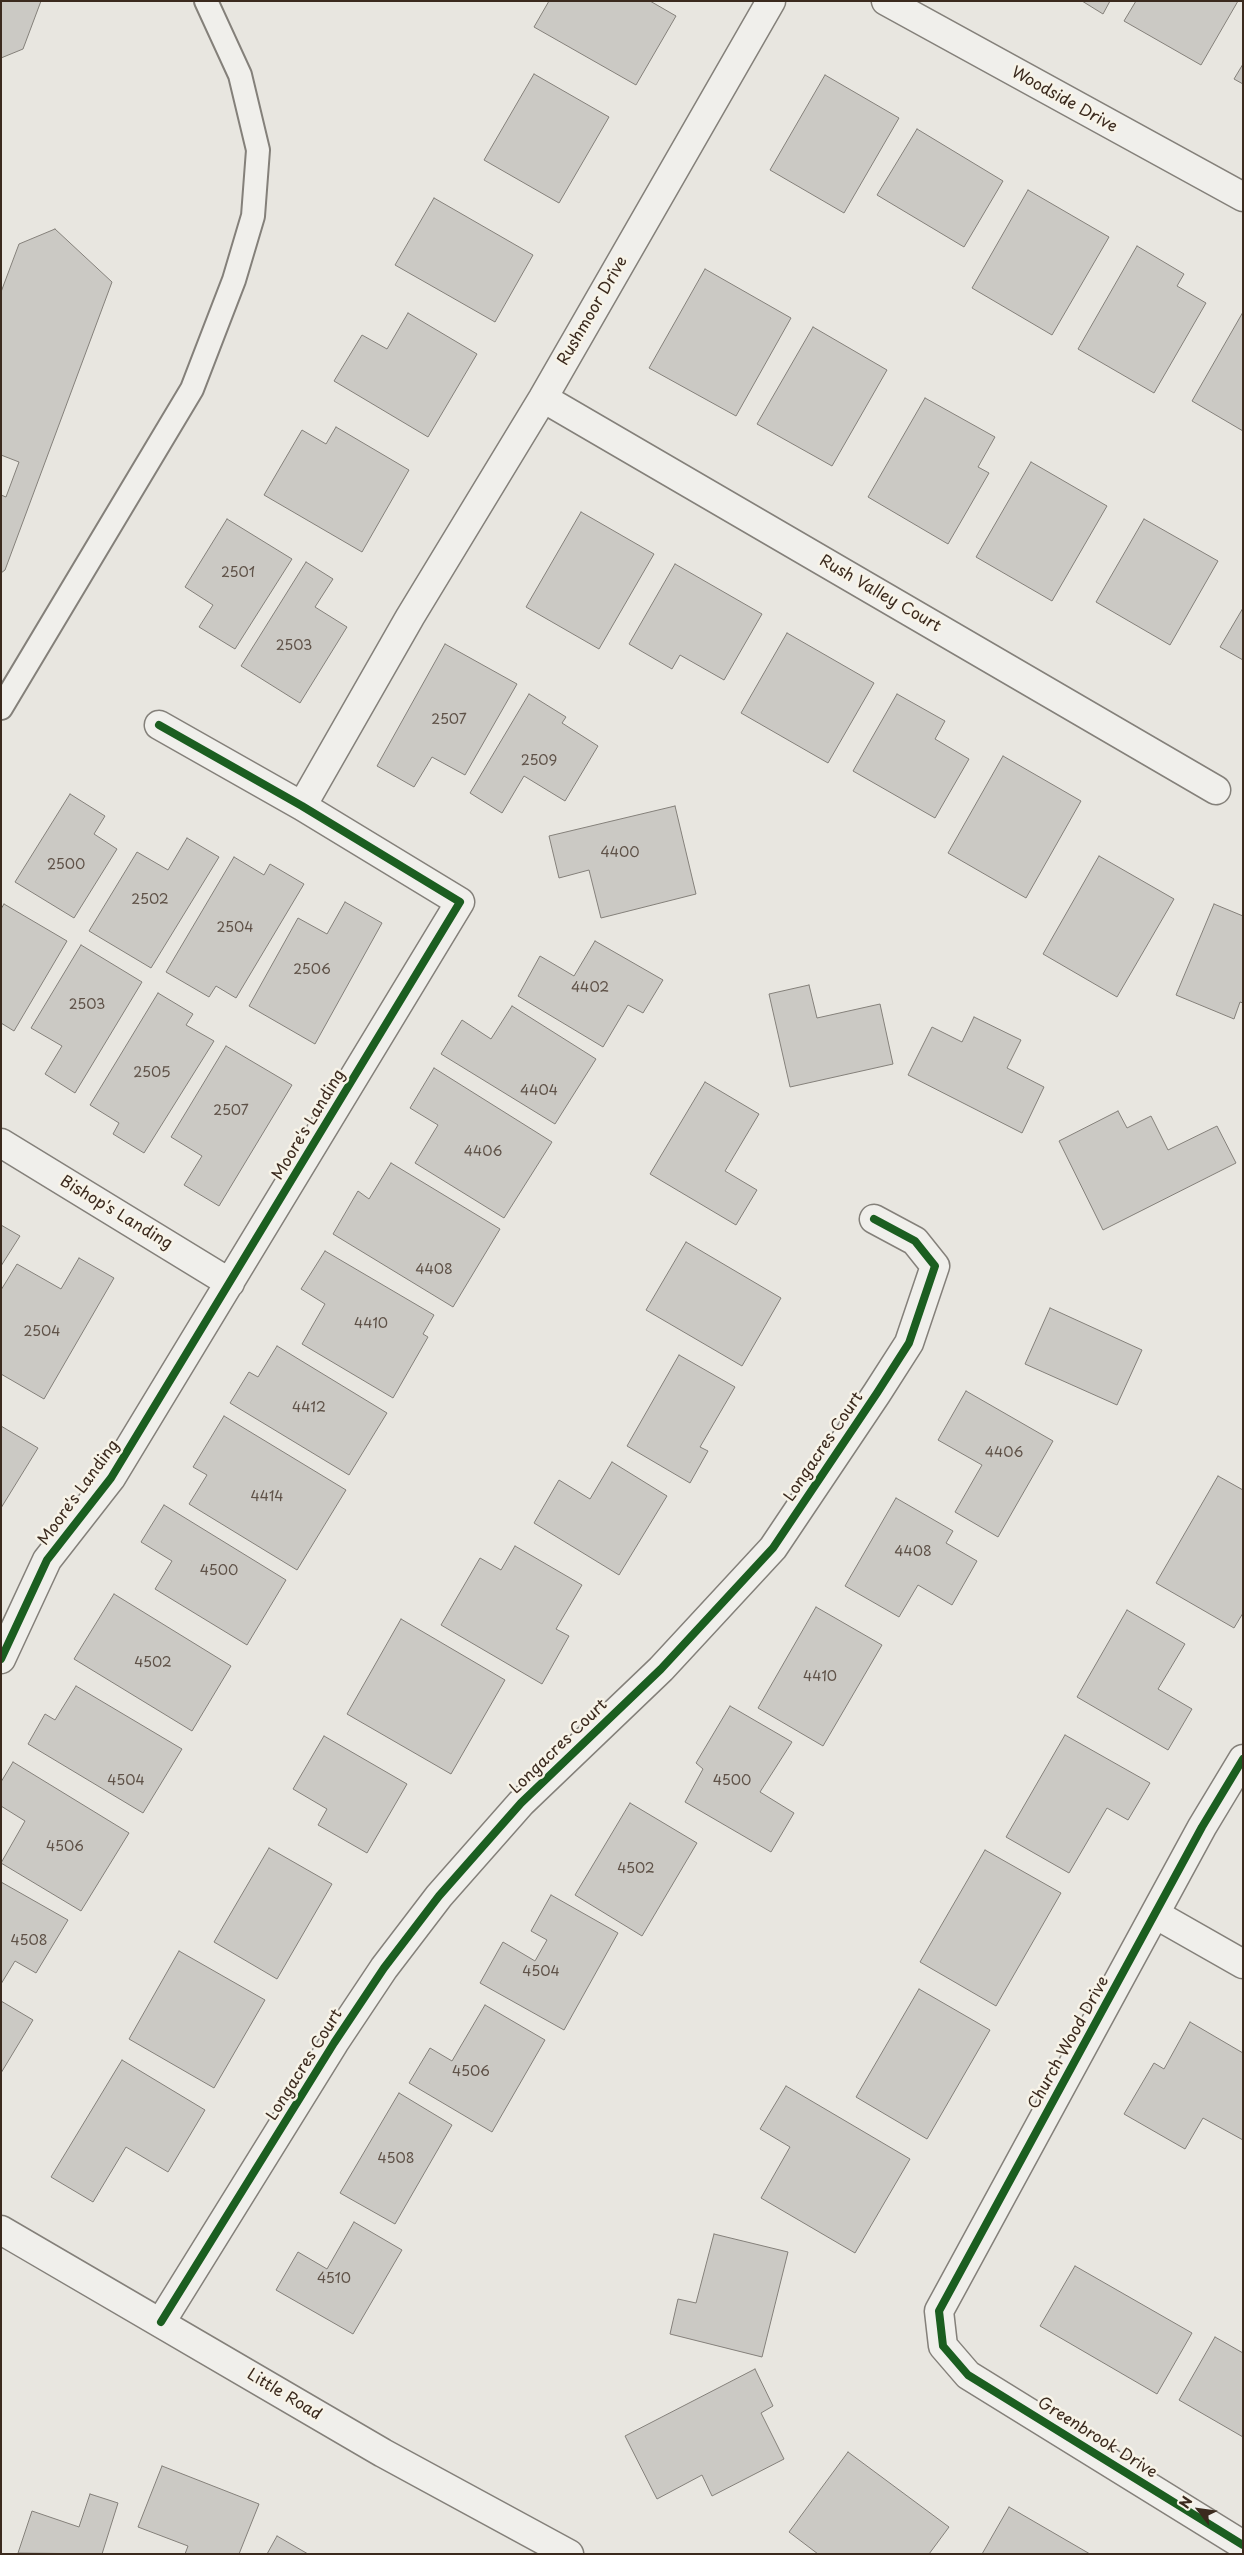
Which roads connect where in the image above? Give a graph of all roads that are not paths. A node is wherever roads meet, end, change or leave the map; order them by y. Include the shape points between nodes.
1 (206, 1) edge
2 (771, 1) edge
3 (886, 1) edge
4 (1243, 198) edge
5 (543, 398) junction
6 (1, 708) edge
7 (159, 725) dead end
8 (1216, 790) dead end
9 (302, 806) junction
10 (1, 1143) edge
11 (874, 1219) dead end
12 (230, 1283) junction
13 (1, 1659) edge
14 (1243, 1759) edge
15 (1155, 1914) junction
16 (1243, 1964) edge
17 (1, 2230) edge
18 (161, 2322) junction
19 (943, 2346) joint
20 (1243, 2545) edge
21 (569, 2554) edge

1 - 6 lane via 240,75 258,150 253,216 237,271 192,389
2 - 5 street, Rushmoor Drive
3 - 4 street, Woodside Drive
5 - 8 street, Rush Valley Court
5 - 9 street, Rushmoor Drive via 410,617
7 - 9 street, Moore's Landing
9 - 12 street, Moore's Landing via 460,902
10 - 12 street, Bishop's Landing
11 - 18 street, Longacres Court via 915,1241 935,1266 909,1343 878,1393 773,1548 661,1669 520,1803 439,1896 384,1968 334,2043
12 - 13 street, Moore's Landing via 111,1478 47,1560
14 - 15 street, Church Wood Drive
15 - 16 street
15 - 19 street, Church Wood Drive via 938,2311
17 - 18 street, Little Road
18 - 21 street, Little Road via 382,2453
19 - 20 street, Greenbrook Drive via 968,2375

